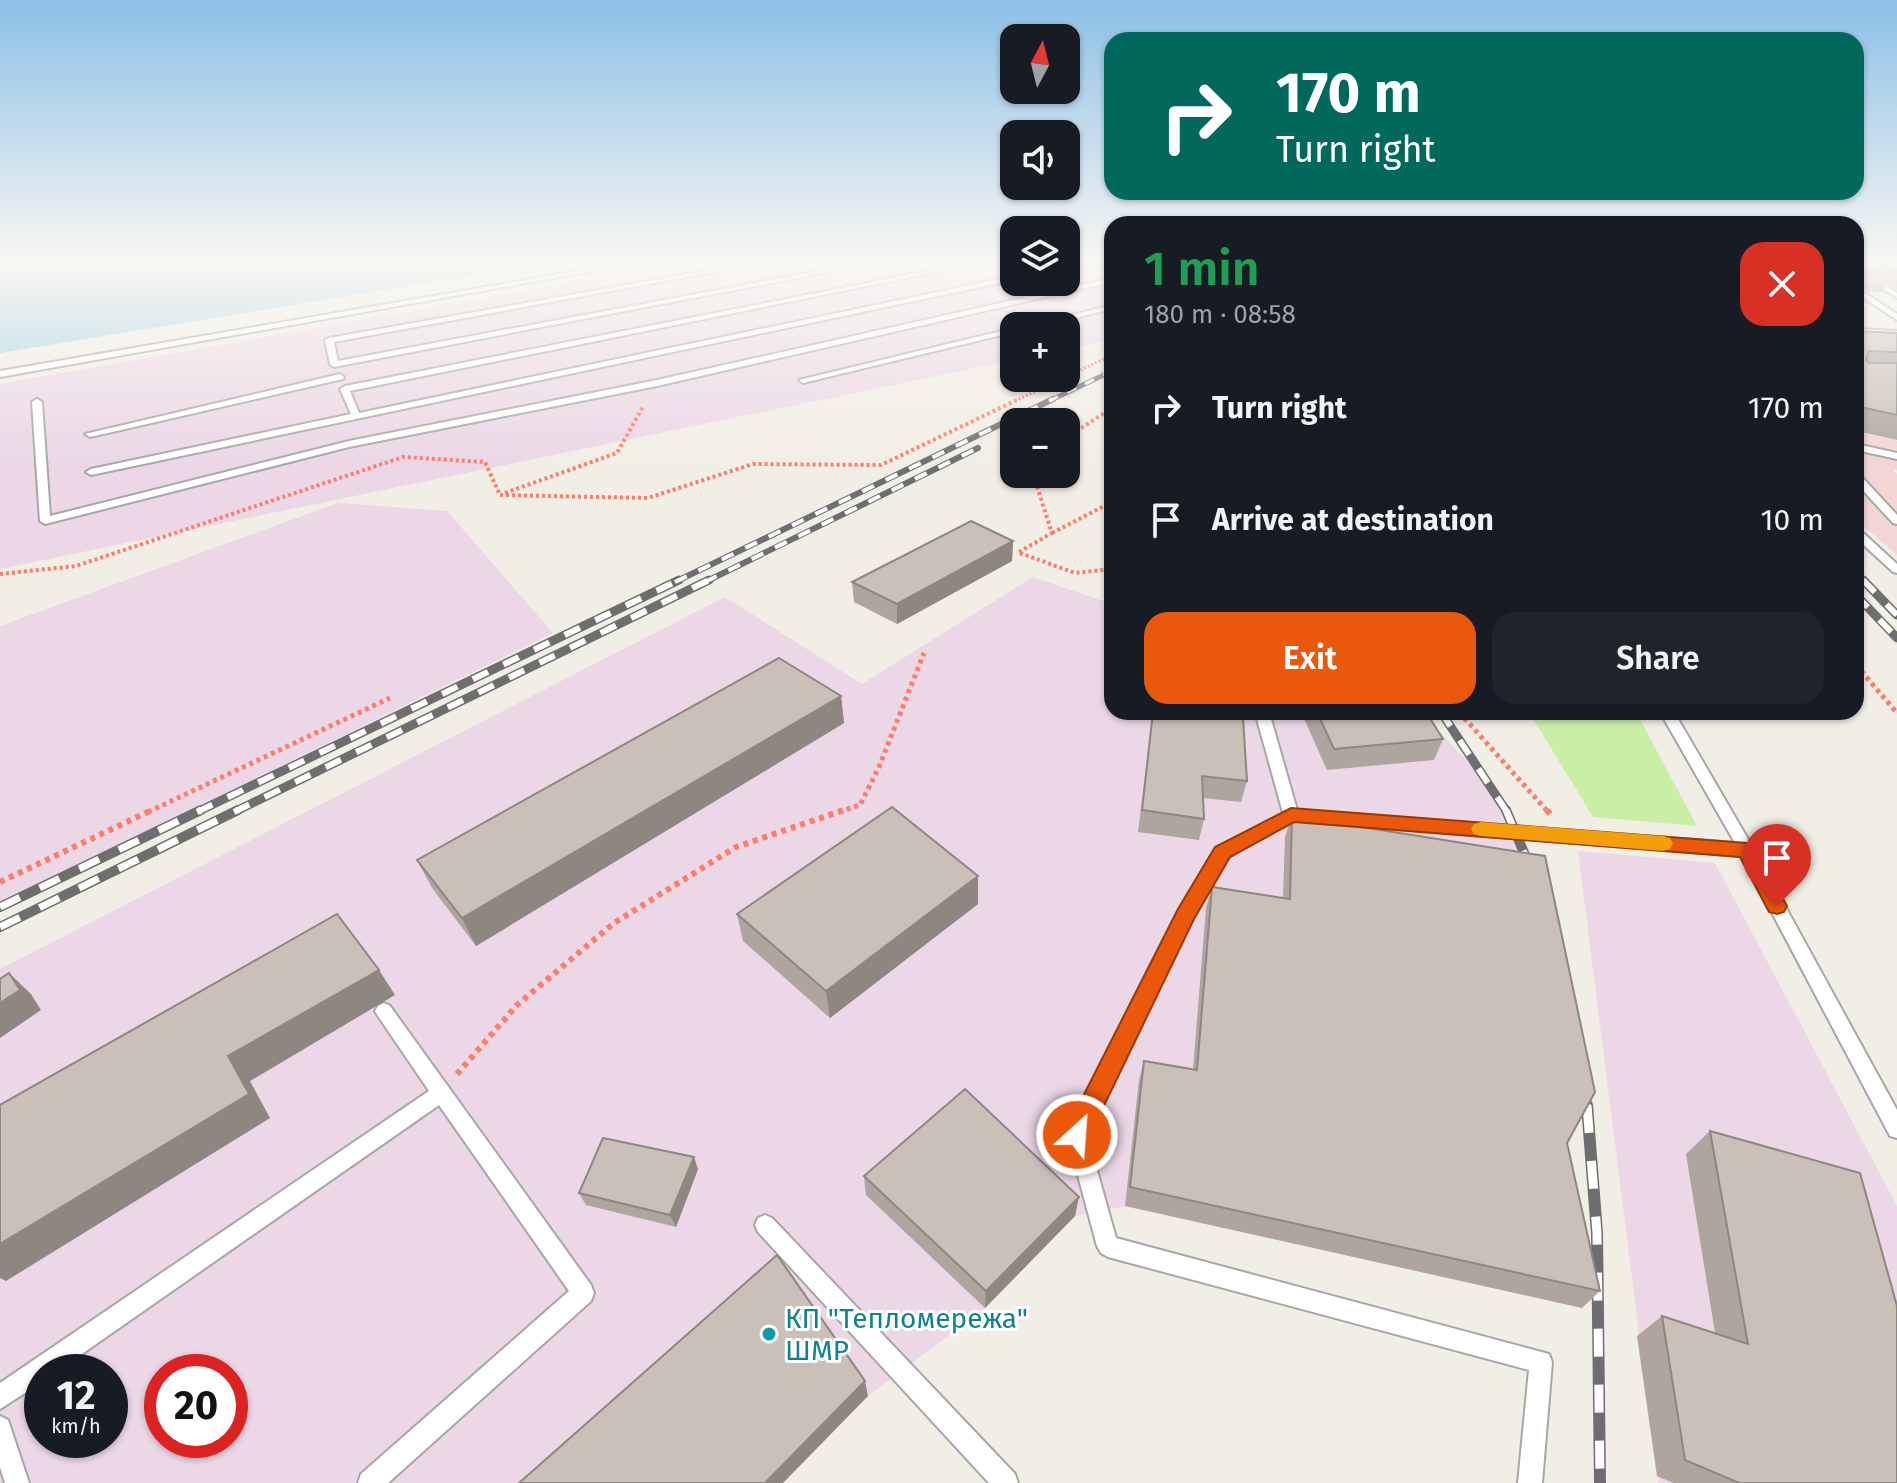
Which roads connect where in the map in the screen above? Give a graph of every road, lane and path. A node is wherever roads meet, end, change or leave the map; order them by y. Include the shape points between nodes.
1 (256, 329) edge
2 (389, 329) edge
3 (519, 329) edge
4 (644, 329) edge
5 (770, 329) edge
6 (895, 329) edge
7 (1864, 331) edge
8 (1000, 333) edge
9 (1897, 333) edge
10 (1104, 359) edge
11 (334, 364) junction
12 (1080, 371) edge
13 (0, 374) edge
14 (340, 377) junction
15 (803, 380) dead end
16 (657, 383) junction
17 (345, 389) junction
18 (1035, 392) edge
19 (37, 402) dead end
20 (1104, 413) edge
21 (356, 416) junction
22 (1080, 429) edge
23 (90, 434) dead end
24 (1864, 449) edge
25 (1897, 456) edge
26 (91, 472) dead end
27 (1864, 486) edge
28 (1038, 488) edge
29 (500, 495) junction
30 (1104, 506) edge
31 (1897, 521) edge
32 (1052, 533) junction
33 (1864, 539) edge
34 (1104, 570) edge
35 (1897, 570) edge
36 (0, 574) edge
37 (924, 653) dead end
38 (1864, 674) edge
39 (390, 698) dead end
40 (1897, 713) edge
41 (1264, 720) edge
42 (1466, 720) edge
43 (1672, 720) edge
44 (1291, 815) junction
45 (1570, 836) junction
46 (1747, 850) junction
47 (0, 882) edge
48 (384, 1011) dead end
49 (441, 1093) junction
50 (1897, 1129) edge
51 (765, 1225) dead end
52 (0, 1397) edge
53 (0, 1428) edge
54 (17, 1483) edge
55 (370, 1483) edge
56 (1006, 1483) edge
57 (1530, 1483) edge

1 - 13 lane
2 - 11 lane via 329,340
3 - 11 lane
4 - 17 lane
5 - 21 lane
6 - 16 lane
7 - 9 lane
8 - 15 lane
10 - 12 path
11 - 14 lane
14 - 17 lane
14 - 23 lane
16 - 19 lane via 349,444 45,521
16 - 29 path via 617,453
17 - 21 lane
18 - 29 path via 881,465 753,464 648,498
20 - 22 path
21 - 26 lane
24 - 25 lane
27 - 31 lane
28 - 32 path
29 - 36 path via 485,462 403,457 76,566
30 - 32 path
32 - 34 path via 1019,552 1075,573
33 - 35 lane
37 - 49 path via 860,805 736,847 614,923 517,1005
38 - 40 path
39 - 47 path
41 - 44 lane
42 - 45 path
43 - 46 lane
44 - 45 lane
44 - 57 lane via 1223,852 1185,915 1077,1135 1108,1246 1541,1362
45 - 46 lane
46 - 50 lane
48 - 49 lane
49 - 52 lane
49 - 55 lane via 583,1293
51 - 56 lane
53 - 54 lane

